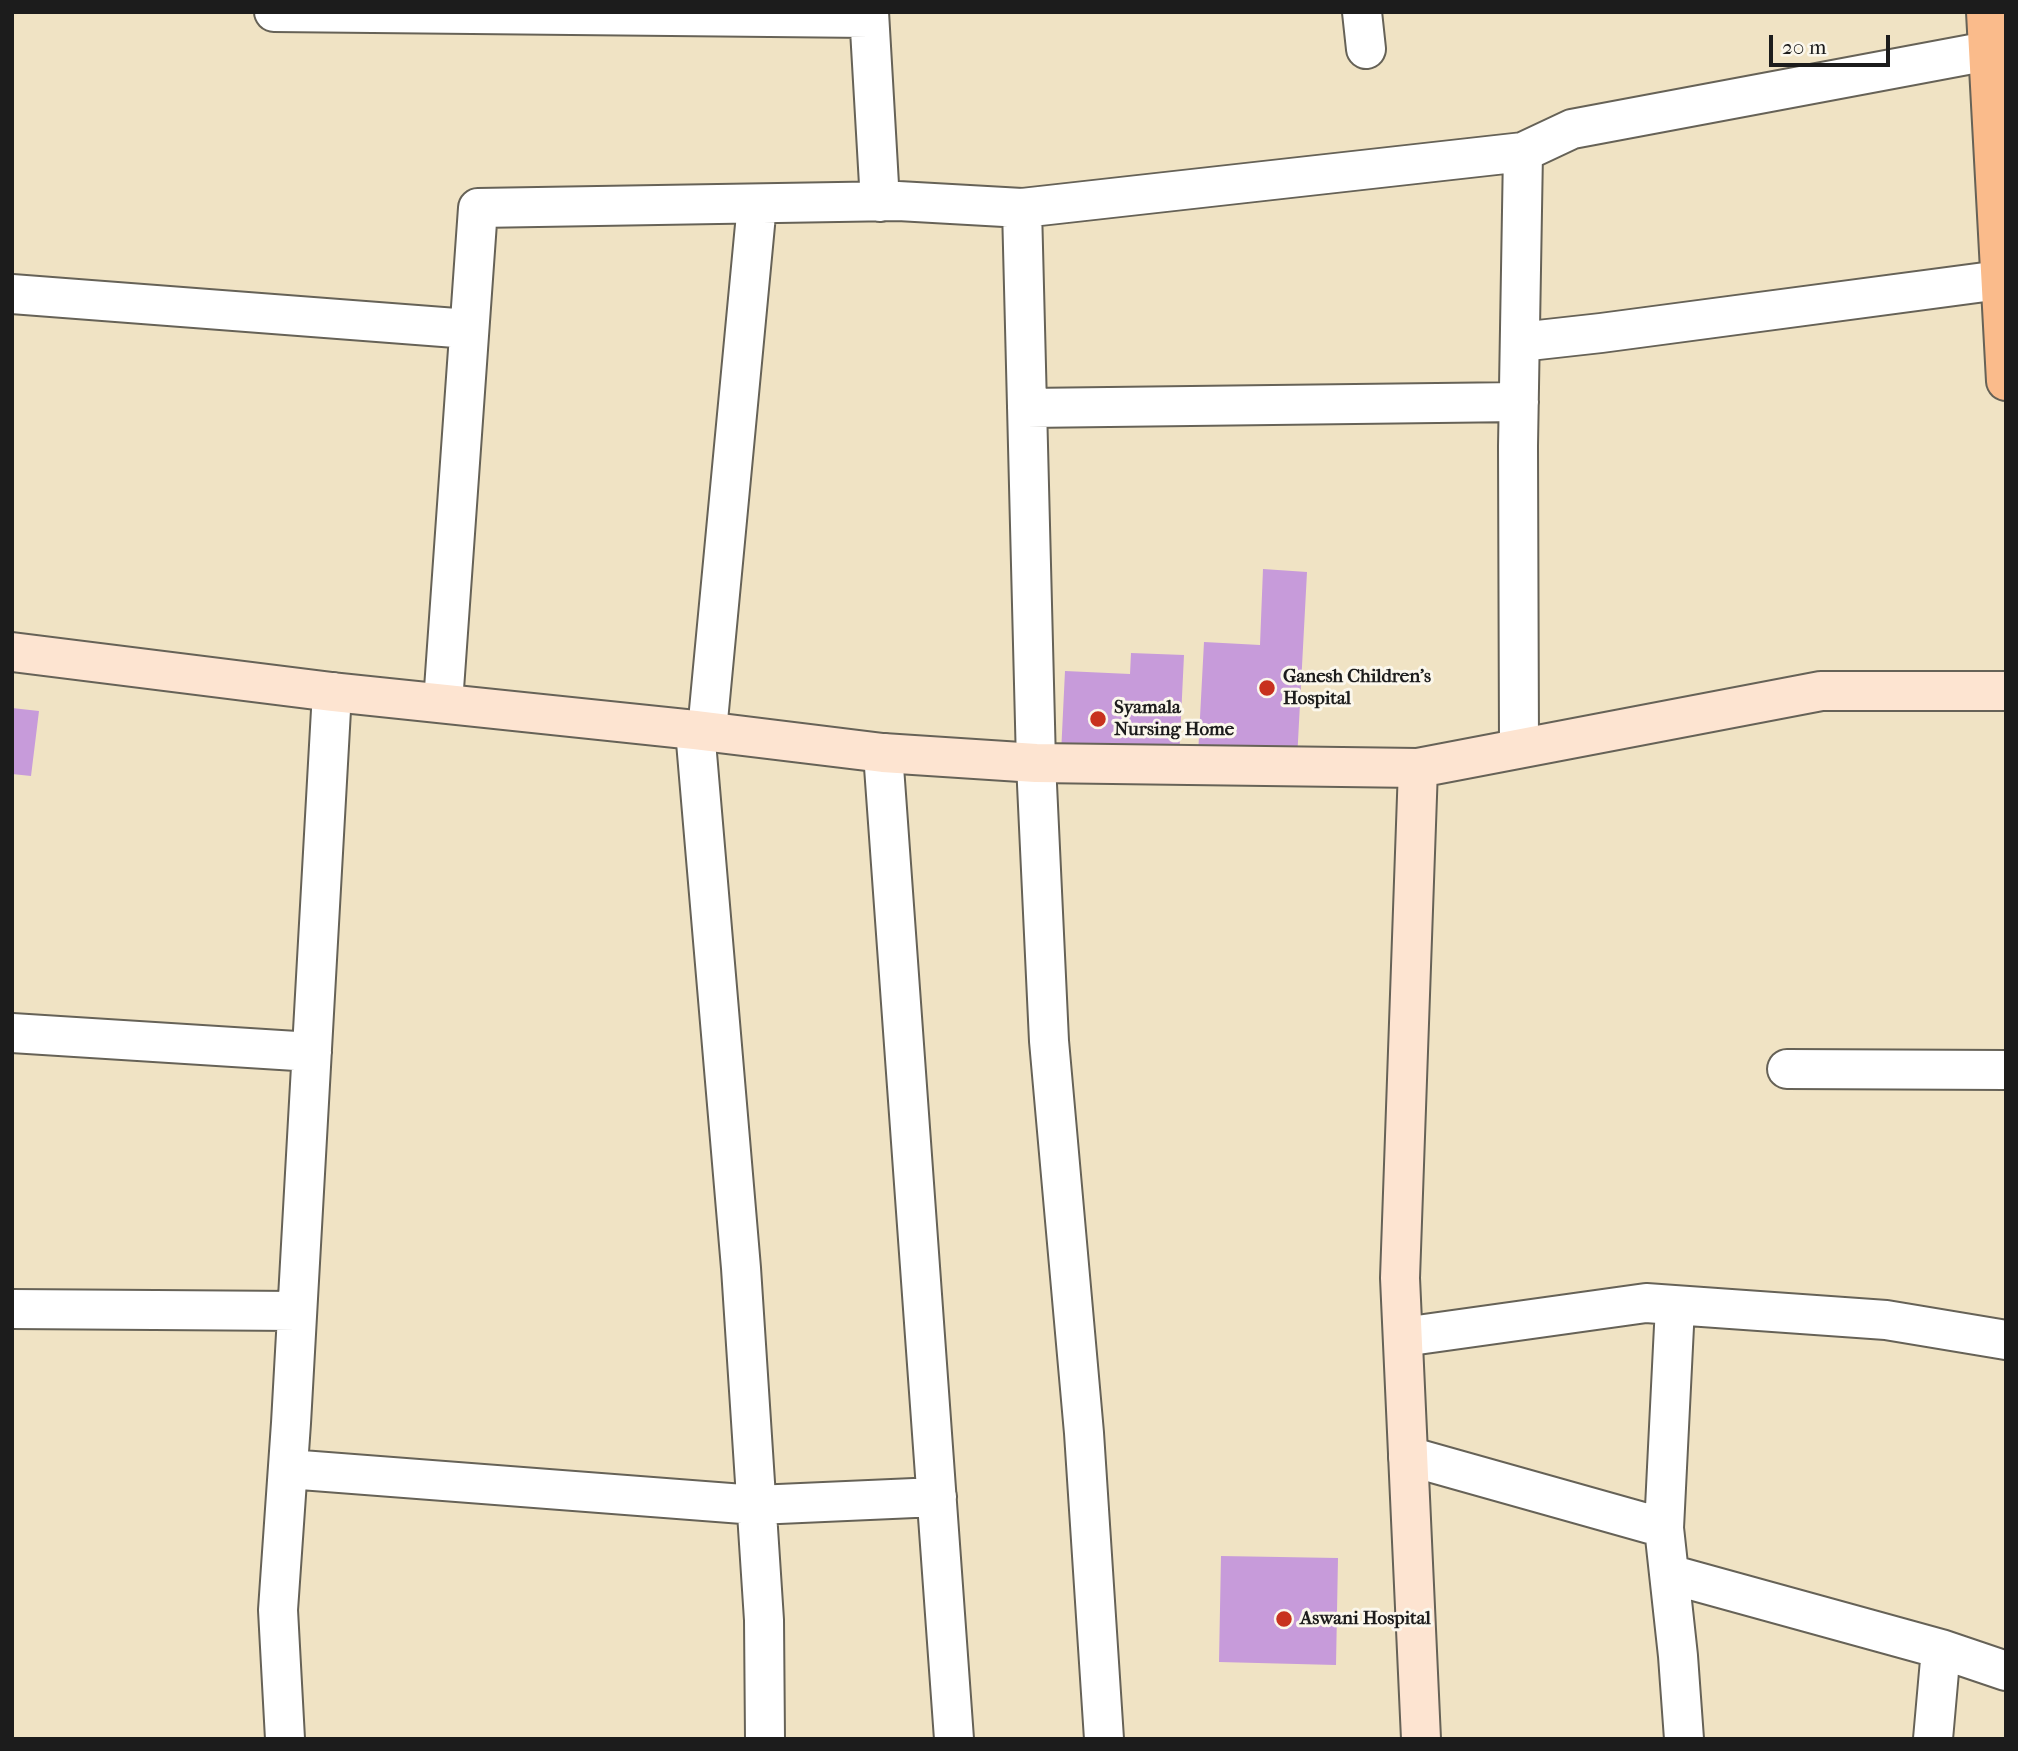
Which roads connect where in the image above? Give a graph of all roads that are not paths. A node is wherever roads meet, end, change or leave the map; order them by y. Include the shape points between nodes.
1 (274, 12) edge
2 (1362, 12) edge
3 (1986, 12) edge
4 (869, 15) edge
5 (1366, 49) dead end
6 (1988, 51) junction
7 (1523, 152) junction
8 (880, 202) junction
9 (757, 204) junction
10 (1022, 208) junction
11 (2000, 280) junction
12 (12, 294) edge
13 (469, 329) junction
14 (1520, 342) junction
15 (2006, 382) edge
16 (1519, 402) junction
17 (1027, 408) junction
18 (12, 652) edge
19 (2006, 691) edge
20 (332, 692) junction
21 (443, 703) junction
22 (701, 730) junction
23 (1519, 748) junction
24 (883, 753) junction
25 (1036, 763) junction
26 (1418, 768) junction
27 (12, 1033) edge
28 (312, 1052) junction
29 (1787, 1069) dead end
30 (2006, 1070) edge
31 (1675, 1306) junction
32 (12, 1309) edge
33 (297, 1311) junction
34 (1402, 1337) junction
35 (2006, 1340) edge
36 (1408, 1456) junction
37 (288, 1469) junction
38 (937, 1497) junction
39 (756, 1505) junction
40 (1664, 1528) junction
41 (1669, 1574) junction
42 (1941, 1649) junction
43 (2006, 1671) edge
44 (285, 1739) edge
45 (765, 1739) edge
46 (954, 1739) edge
47 (1104, 1739) edge
48 (1422, 1739) edge
49 (1684, 1739) edge
50 (1933, 1739) edge

1 - 4 street
2 - 5 street
3 - 6 highway
4 - 8 street
6 - 7 street via 1573,129
6 - 11 highway
7 - 10 street
7 - 14 street
8 - 9 street
8 - 10 street
9 - 13 street via 478,208
9 - 22 street
10 - 17 street
11 - 14 street
11 - 15 highway
12 - 13 street
13 - 21 street
14 - 16 street
16 - 17 street
16 - 23 street
17 - 25 street
18 - 20 street
19 - 23 street via 1821,691
20 - 21 street
20 - 28 street
21 - 22 street
22 - 24 street
22 - 39 street
23 - 26 street
24 - 25 street
24 - 38 street
25 - 26 street
25 - 47 street via 1049,1041 1084,1433
26 - 34 street via 1400,1278
27 - 28 street
28 - 33 street
29 - 30 street
31 - 34 street via 1646,1303
31 - 35 street via 1886,1320
31 - 40 street
32 - 33 street
33 - 37 street
34 - 36 street
36 - 40 street
36 - 48 street
37 - 39 street
37 - 44 street via 278,1610
38 - 39 street
38 - 46 street
39 - 45 street via 764,1620
40 - 41 street
41 - 42 street
41 - 49 street
42 - 43 street
42 - 50 street

